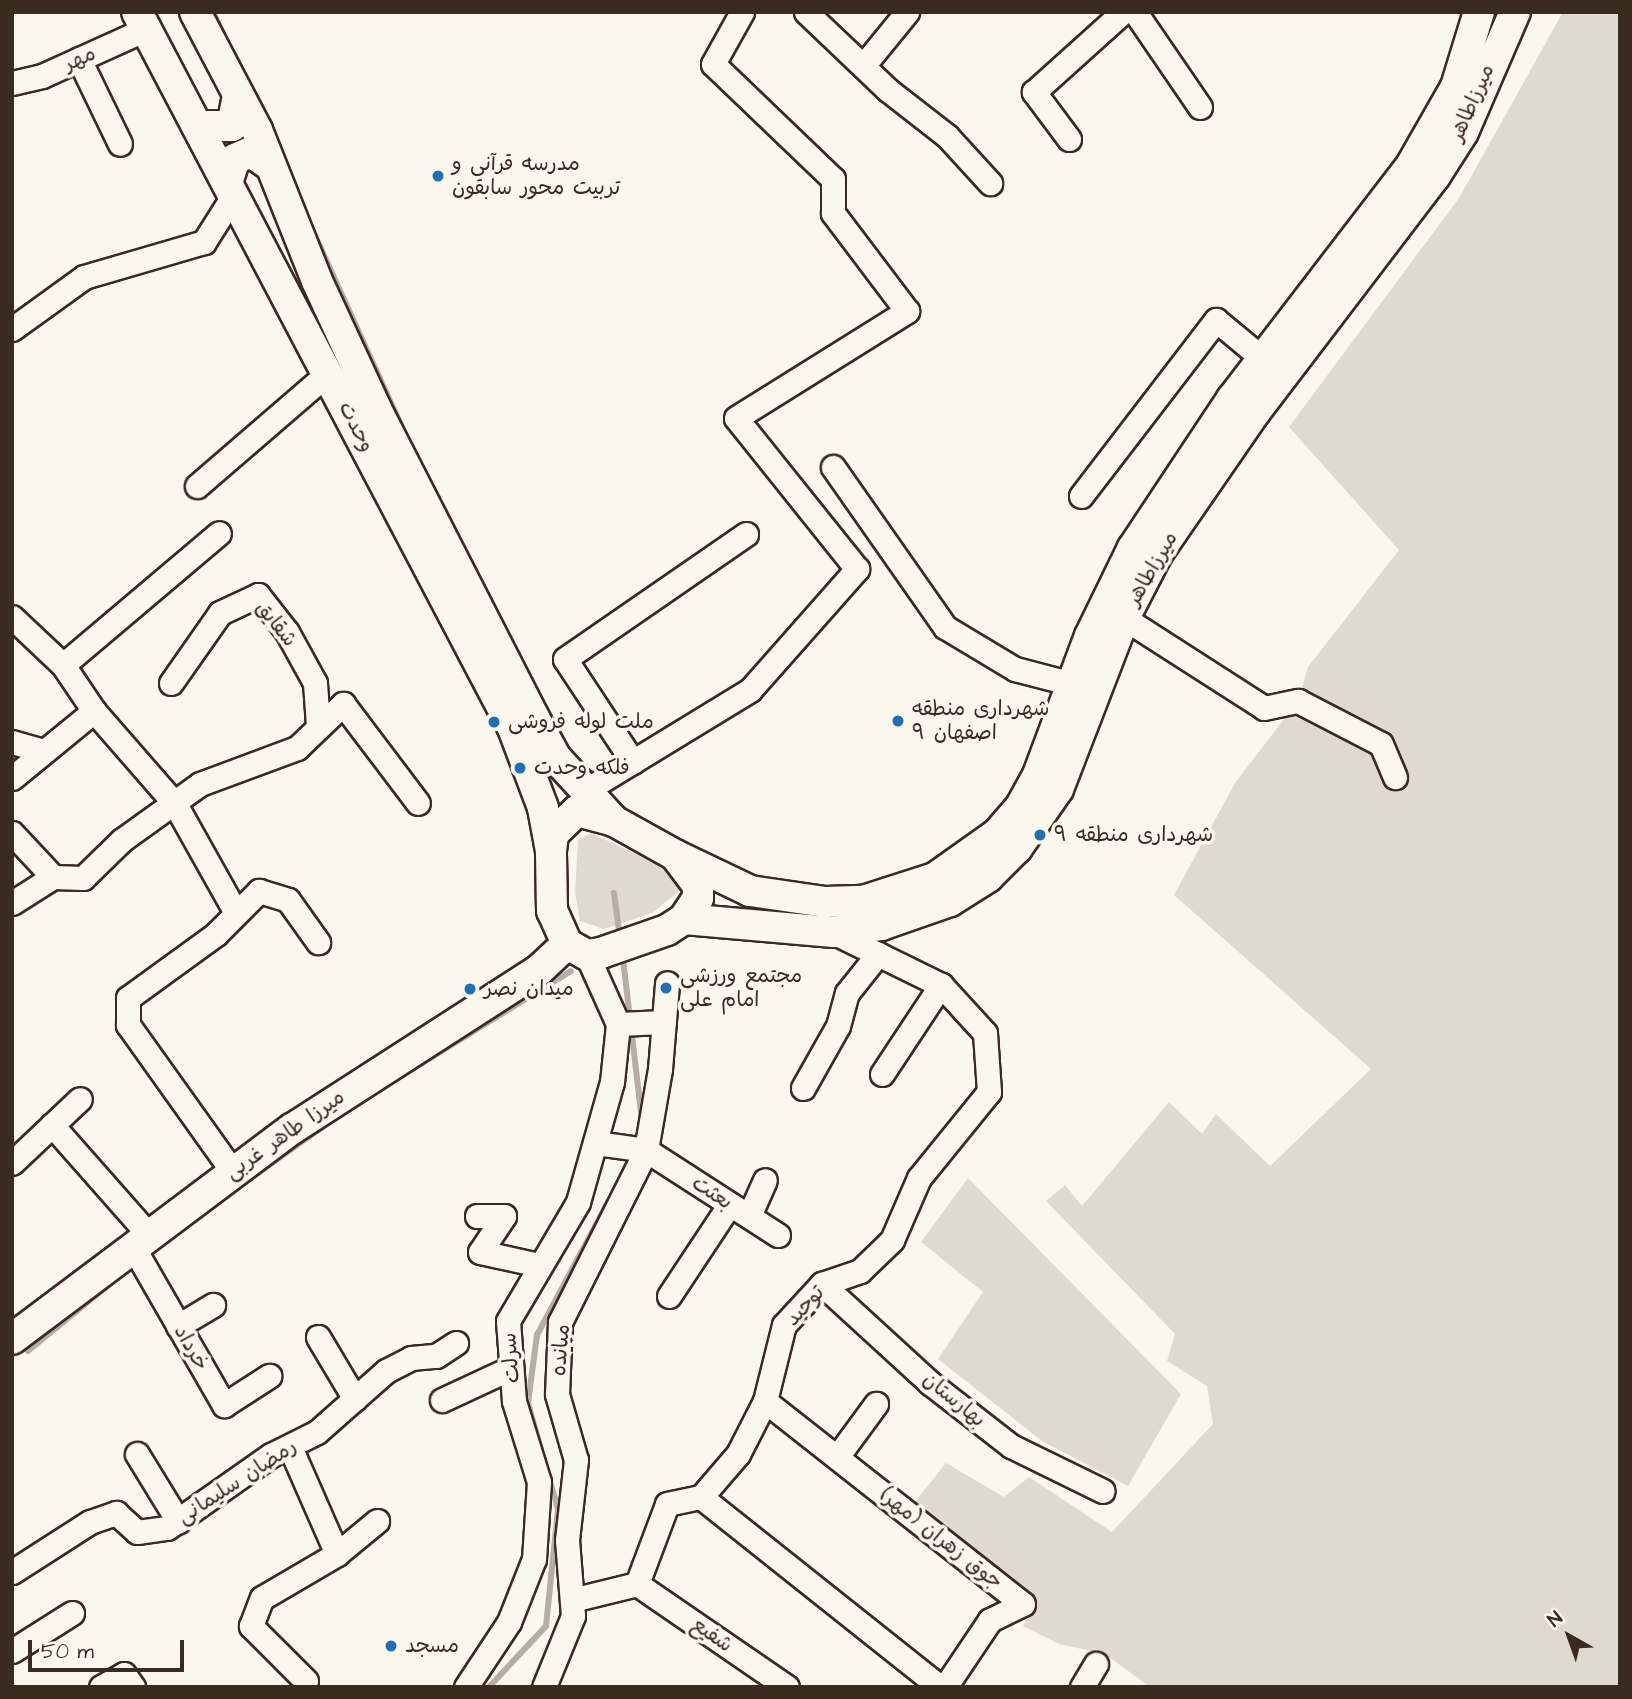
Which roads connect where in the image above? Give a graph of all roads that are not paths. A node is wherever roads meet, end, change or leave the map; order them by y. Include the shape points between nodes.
1 (195, 12) edge
2 (742, 12) edge
3 (806, 12) edge
4 (907, 12) edge
5 (1123, 12) edge
6 (1135, 12) edge
7 (1479, 12) edge
8 (1516, 12) edge
9 (142, 21) edge
10 (79, 59) junction
11 (863, 66) junction
12 (12, 83) edge
13 (238, 95) junction
14 (1200, 107) dead end
15 (197, 126) junction
16 (1069, 139) dead end
17 (120, 144) dead end
18 (271, 166) junction
19 (990, 183) dead end
20 (230, 189) junction
21 (18, 316) edge
22 (1263, 359) junction
23 (328, 373) junction
24 (833, 467) dead end
25 (197, 486) dead end
26 (1081, 496) dead end
27 (219, 533) dead end
28 (746, 534) dead end
29 (12, 617) edge
30 (1124, 618) junction
31 (63, 665) junction
32 (171, 682) dead end
33 (1073, 684) junction
34 (94, 711) junction
35 (318, 726) junction
36 (12, 742) edge
37 (43, 751) junction
38 (633, 762) junction
39 (1395, 777) dead end
40 (12, 778) edge
41 (583, 792) junction
42 (418, 803) dead end
43 (175, 804) junction
44 (614, 821) junction
45 (12, 833) edge
46 (551, 851) junction
47 (675, 855) junction
48 (53, 877) junction
49 (12, 903) edge
50 (235, 911) junction
51 (684, 919) junction
52 (833, 932) junction
53 (318, 942) dead end
54 (577, 950) junction
55 (878, 954) junction
56 (667, 983) dead end
57 (941, 985) junction
58 (664, 1022) junction
59 (626, 1024) junction
60 (881, 1074) dead end
61 (803, 1088) dead end
62 (80, 1100) dead end
63 (52, 1125) junction
64 (596, 1143) junction
65 (640, 1149) junction
66 (12, 1163) edge
67 (233, 1172) junction
68 (765, 1180) dead end
69 (739, 1210) junction
70 (477, 1216) dead end
71 (778, 1235) dead end
72 (140, 1240) junction
73 (539, 1265) junction
74 (822, 1284) junction
75 (669, 1296) dead end
76 (213, 1305) dead end
77 (178, 1326) junction
78 (318, 1337) dead end
79 (13, 1340) edge
80 (456, 1343) dead end
81 (512, 1368) junction
82 (269, 1376) dead end
83 (355, 1399) junction
84 (442, 1400) dead end
85 (765, 1401) junction
86 (876, 1404) dead end
87 (290, 1447) junction
88 (137, 1454) dead end
89 (837, 1457) junction
90 (1103, 1491) dead end
91 (701, 1497) junction
92 (178, 1521) junction
93 (377, 1521) dead end
94 (337, 1554) junction
95 (12, 1572) edge
96 (637, 1584) junction
97 (572, 1600) junction
98 (72, 1613) dead end
99 (12, 1651) edge
100 (1096, 1664) dead end
101 (306, 1681) dead end
102 (101, 1687) edge
103 (133, 1687) edge
104 (466, 1687) edge
105 (544, 1687) edge
106 (787, 1687) edge
107 (942, 1687) edge
108 (1082, 1687) edge

1 - 13 main road, وحدت
2 - 38 street via 713,64 833,179 833,214 907,311 736,418 857,569 750,690
3 - 11 street
4 - 11 street
5 - 16 street via 1034,92
6 - 14 street
7 - 22 main road, میرزاطاهر via 1455,87 1437,125
8 - 30 main road, میرزاطاهر via 1463,132 1435,176 1255,412 1157,554
9 - 10 street, مهر
9 - 15 main road, وحدت
10 - 12 street, مهر
10 - 17 street
11 - 19 street via 947,136
13 - 15 main road via 232,126
13 - 18 main road, وحدت
15 - 20 main road, وحدت
18 - 20 main road via 251,152 235,159
18 - 41 main road, وحدت via 377,411 556,758
20 - 21 street via 204,242 84,277
20 - 23 main road, وحدت
22 - 26 street via 1216,320
22 - 33 main road, میرزاطاهر via 1133,548 1090,636
23 - 25 street
23 - 46 main road, وحدت via 513,728 543,808
24 - 33 street via 945,627 1015,669
27 - 31 street
28 - 38 street via 565,659
29 - 31 street
30 - 39 street via 1264,708 1298,701 1381,744
30 - 52 main road, میرزاطاهر via 1058,789 1017,848 988,877 950,901 881,925
31 - 34 street
32 - 35 street, شقایق via 220,613 258,595 287,632 315,683
33 - 47 main road, میرزاطاهر via 1021,806 988,842 935,878 863,901 799,900 750,891
34 - 37 street
34 - 43 street
35 - 42 street via 343,704
35 - 43 street via 297,748 200,784
36 - 37 street
37 - 40 street
38 - 41 street
41 - 44 main road, وحدت
43 - 48 street via 122,840 83,878
43 - 50 street
44 - 46 main road via 577,811 553,834
44 - 47 main road
45 - 48 street
46 - 54 main road via 552,911
47 - 51 main road via 698,886 698,898
48 - 49 street
50 - 53 street via 259,891 288,900
50 - 67 street via 216,934 128,998 128,1026
51 - 52 main road, میرزاطاهر
51 - 54 main road via 667,930
52 - 55 street, توحید
54 - 59 street
54 - 67 main road, میرزا طاهر غربی via 393,1060
55 - 57 street, توحید
55 - 61 street via 847,993 838,1026
56 - 58 street, میانده
57 - 60 street
57 - 74 street, توحید via 985,1033 989,1092 919,1178 892,1240 860,1271
58 - 59 street
58 - 65 street, میانده
59 - 64 street, سرلت
62 - 63 street
63 - 66 street
63 - 72 street, خرداد
64 - 65 street
64 - 73 street, سرلت via 578,1202
65 - 69 street, بعثت
65 - 97 street, میانده via 560,1322 557,1394 576,1460 567,1540
67 - 72 main road, میرزا طاهر غربی
68 - 69 street
69 - 71 street, بعثت
69 - 75 street
70 - 73 street via 504,1216 480,1252
72 - 77 street, خرداد
72 - 79 main road, میرزا طاهر غربی
73 - 81 street, سرلت via 508,1321
74 - 85 street, توحید via 784,1325
74 - 90 street, بهارستان via 930,1383 1011,1446
76 - 77 street
77 - 82 street, خرداد via 224,1405
78 - 83 street
80 - 83 street, رمضان سلیمانی via 436,1356 411,1358 386,1371
81 - 84 street
81 - 104 street, سرلت via 514,1401 540,1482 534,1559 509,1622
83 - 87 street, رمضان سلیمانی via 317,1432
85 - 89 street, جوق زهران (مهر)
85 - 91 street, توحید via 738,1454
86 - 89 street
87 - 92 street, رمضان سلیمانی
87 - 94 street
88 - 92 street
89 - 107 street, جوق زهران (مهر) via 1023,1604 990,1620
91 - 96 street via 667,1504
91 - 107 street
92 - 95 street, رمضان سلیمانی via 167,1528 137,1532 116,1513 89,1522
93 - 94 street
94 - 101 street via 262,1598 251,1626
96 - 97 street
96 - 106 street, شفیع
97 - 105 street, میانده via 573,1616
98 - 99 street
100 - 108 street
102 - 103 street via 124,1674

